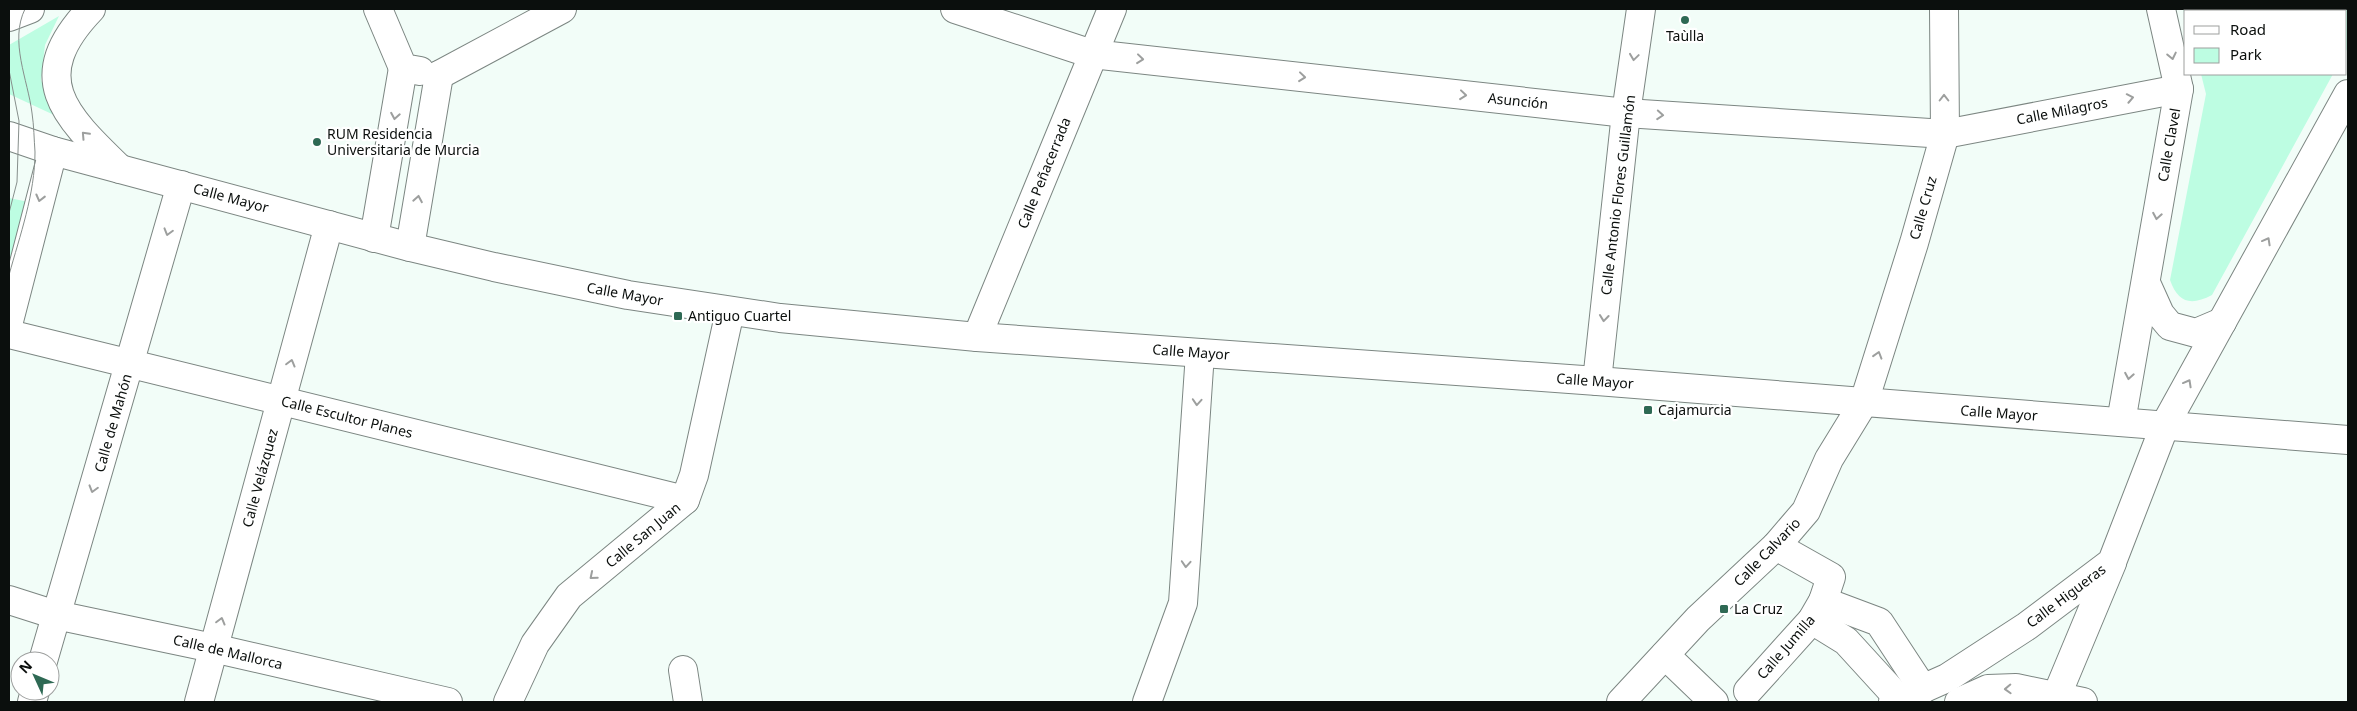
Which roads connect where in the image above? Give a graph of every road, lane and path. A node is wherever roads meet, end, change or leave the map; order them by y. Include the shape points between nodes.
1 (30, 9) edge
2 (91, 9) edge
3 (378, 9) edge
4 (562, 9) edge
5 (955, 9) edge
6 (1112, 9) edge
7 (1642, 9) edge
8 (1944, 9) edge
9 (2161, 9) edge
10 (9, 17) edge
11 (1092, 54) junction
12 (403, 68) junction
13 (439, 75) junction
14 (2179, 89) junction
15 (2348, 94) edge
16 (1626, 113) junction
17 (9, 127) edge
18 (1945, 134) junction
19 (9, 136) edge
20 (52, 151) junction
21 (120, 169) junction
22 (181, 185) junction
23 (330, 226) junction
24 (374, 238) junction
25 (410, 247) junction
26 (2146, 282) junction
27 (730, 311) junction
28 (9, 321) edge
29 (2222, 322) junction
30 (9, 334) edge
31 (976, 337) junction
32 (1200, 353) junction
33 (130, 363) junction
34 (1597, 382) junction
35 (281, 401) junction
36 (1864, 402) junction
37 (2121, 422) junction
38 (2165, 425) junction
39 (2348, 440) edge
40 (685, 500) junction
41 (1776, 546) junction
42 (2112, 562) junction
43 (9, 600) edge
44 (1817, 610) junction
45 (56, 615) junction
46 (213, 648) junction
47 (46, 651) edge
48 (1665, 655) junction
49 (683, 670) dead end
50 (1905, 697) edge
51 (1748, 698) edge
52 (2055, 699) edge
53 (199, 702) edge
54 (448, 702) edge
55 (508, 702) edge
56 (688, 702) edge
57 (1147, 702) edge
58 (1621, 702) edge
59 (1714, 702) edge
60 (1959, 702) edge
61 (2083, 702) edge

1 - 10 street
21 -> 2 street via 78,127 58,92 55,72 58,56 66,38
3 - 12 street
4 - 13 street
5 - 11 street, Asunción
6 - 11 street, Calle Peñacerrada
7 -> 16 street, Calle Antonio Flores Guillamón
18 -> 8 street, Calle Cruz
9 -> 14 street, Calle Clavel
11 -> 16 street, Asunción
11 - 31 street, Calle Peñacerrada
12 - 13 street
12 -> 24 street
25 -> 13 street
18 -> 14 street, Calle Milagros
14 -> 26 street, Calle Clavel
29 -> 15 street
16 -> 18 street, Asunción
16 -> 34 street, Calle Antonio Flores Guillamón
17 - 20 street
36 -> 18 street, Calle Cruz
19 - 20 street
20 - 21 street, Calle Mayor
20 -> 28 street
21 - 22 street, Calle Mayor
22 - 23 street, Calle Mayor
22 -> 33 street, Calle de Mahón
23 - 24 street, Calle Mayor
35 -> 23 street, Calle Velázquez
24 - 25 street, Calle Mayor
25 - 27 street, Calle Mayor via 582,287
26 - 29 street via 2160,314 2170,326 2196,333
26 -> 37 street, Calle Clavel
27 - 31 street, Calle Mayor
27 - 40 street, Calle San Juan via 694,475
38 -> 29 street
30 - 33 street, Calle Escultor Planes
31 - 32 street, Calle Mayor
32 - 34 street, Calle Mayor
32 -> 57 street via 1183,603
33 - 35 street, Calle Escultor Planes
33 -> 45 street, Calle de Mahón
34 - 36 street, Calle Mayor
35 - 40 street, Calle Escultor Planes
46 -> 35 street, Calle Velázquez
36 - 37 street, Calle Mayor
36 - 41 street, Calle Calvario via 1829,459 1806,511
37 - 38 street, Calle Mayor
38 - 39 street, Calle Mayor
38 - 42 street, Calle Higueras
40 -> 55 street, Calle San Juan via 569,596 535,644
41 - 44 street, Calle Jumilla via 1831,577
41 - 48 street, Calle Calvario via 1698,619
42 - 50 street, Calle Higueras via 2027,626 1947,678
42 - 52 street
43 - 45 street, Calle de Mallorca
44 - 50 street
44 - 50 street via 1879,622
44 - 51 street, Calle Jumilla
45 - 46 street, Calle de Mallorca
45 - 47 street, Calle de Mahón
46 - 53 street, Calle Velázquez
46 - 54 street, Calle de Mallorca
48 - 58 street, Calle Calvario
48 - 59 street
49 - 56 street
52 -> 60 street via 2016,688 1988,689
52 - 61 street

